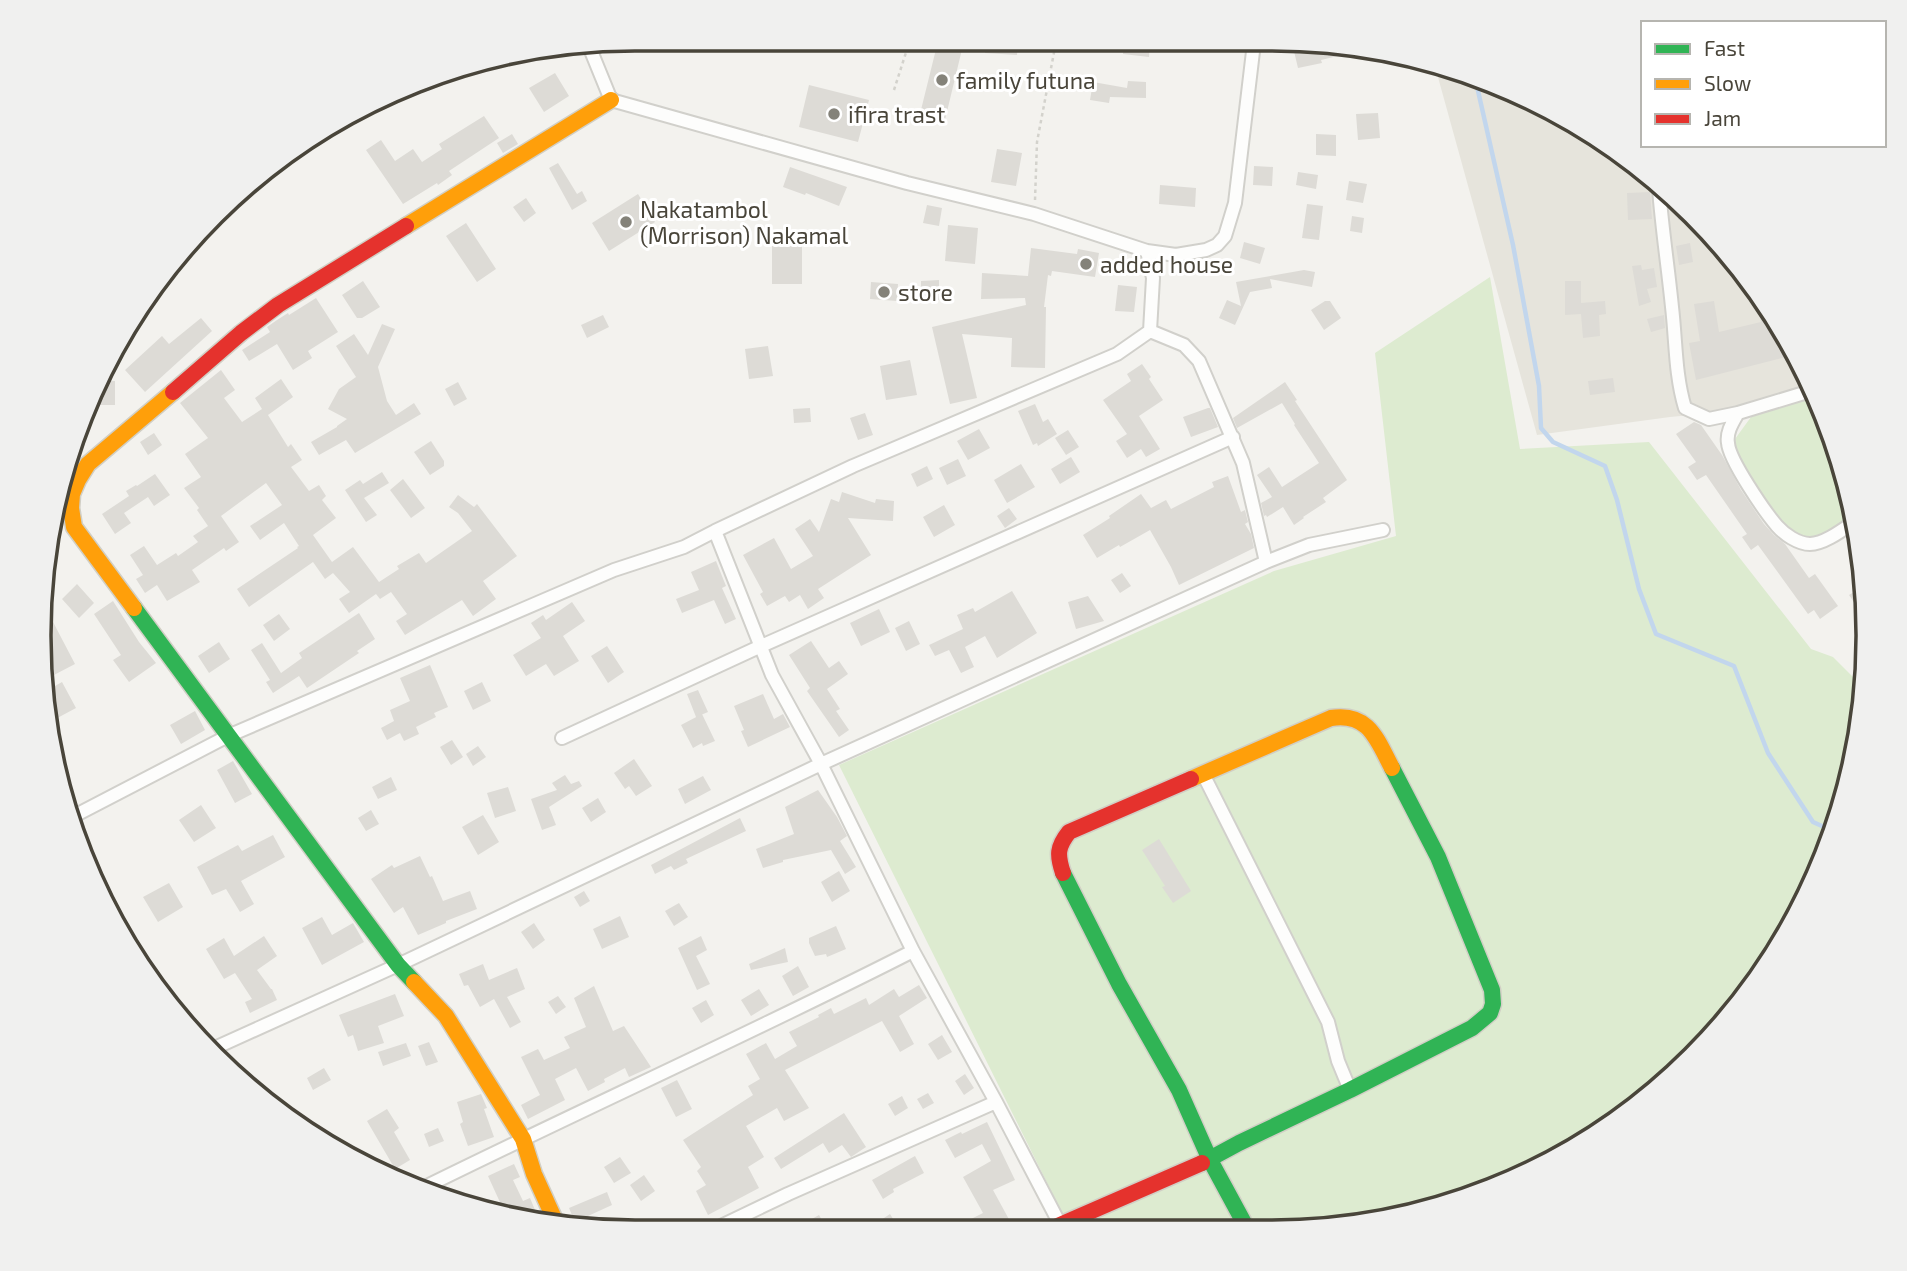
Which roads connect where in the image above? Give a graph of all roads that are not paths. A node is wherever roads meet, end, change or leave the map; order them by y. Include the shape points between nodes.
1 (1253, 51) edge
2 (592, 53) edge
3 (611, 100) junction
4 (1660, 199) edge
5 (1147, 251) junction
6 (1150, 331) junction
7 (1803, 393) edge
8 (1738, 413) junction
9 (1233, 437) junction
10 (1846, 528) edge
11 (1383, 530) dead end
12 (715, 531) junction
13 (1266, 562) junction
14 (760, 647) junction
15 (229, 736) junction
16 (562, 738) dead end
17 (821, 764) junction
18 (1203, 774) junction
19 (79, 813) edge
20 (913, 951) junction
21 (398, 965) junction
22 (219, 1046) edge
23 (1350, 1090) junction
24 (996, 1102) junction
25 (523, 1139) junction
26 (1210, 1160) junction
27 (432, 1183) edge
28 (552, 1214) edge
29 (734, 1220) edge
30 (1053, 1220) edge
31 (1075, 1220) edge
32 (1243, 1220) edge

1 - 5 street via 1235,202 1225,236 1206,250 1177,255
2 - 3 street
3 - 5 street via 1034,214
3 - 15 street via 278,305 88,464 74,484 69,506 74,527
4 - 8 street via 1678,386 1685,408 1709,419
5 - 6 street via 1153,278
6 - 9 street via 1184,345 1199,361
6 - 12 street via 1117,354 853,466
7 - 8 street
8 - 10 street via 1727,442 1732,461 1778,527 1795,540 1810,544
9 - 13 street
9 - 14 street
11 - 13 street via 1309,545
12 - 14 street
12 - 15 street
13 - 17 street
14 - 16 street
14 - 17 street
15 - 19 street
15 - 21 street
17 - 20 street
17 - 21 street
18 - 23 street via 1328,1022
18 - 23 street via 1331,718 1355,717 1372,731 1438,857 1492,990 1492,1012 1472,1028
18 - 26 street via 1069,832 1060,843 1058,859 1119,984 1179,1090
20 - 24 street
20 - 25 street
21 - 22 street
21 - 25 street via 446,1016
23 - 26 street
24 - 29 street
24 - 30 street
25 - 27 street
25 - 28 street
26 - 31 street
26 - 32 street

